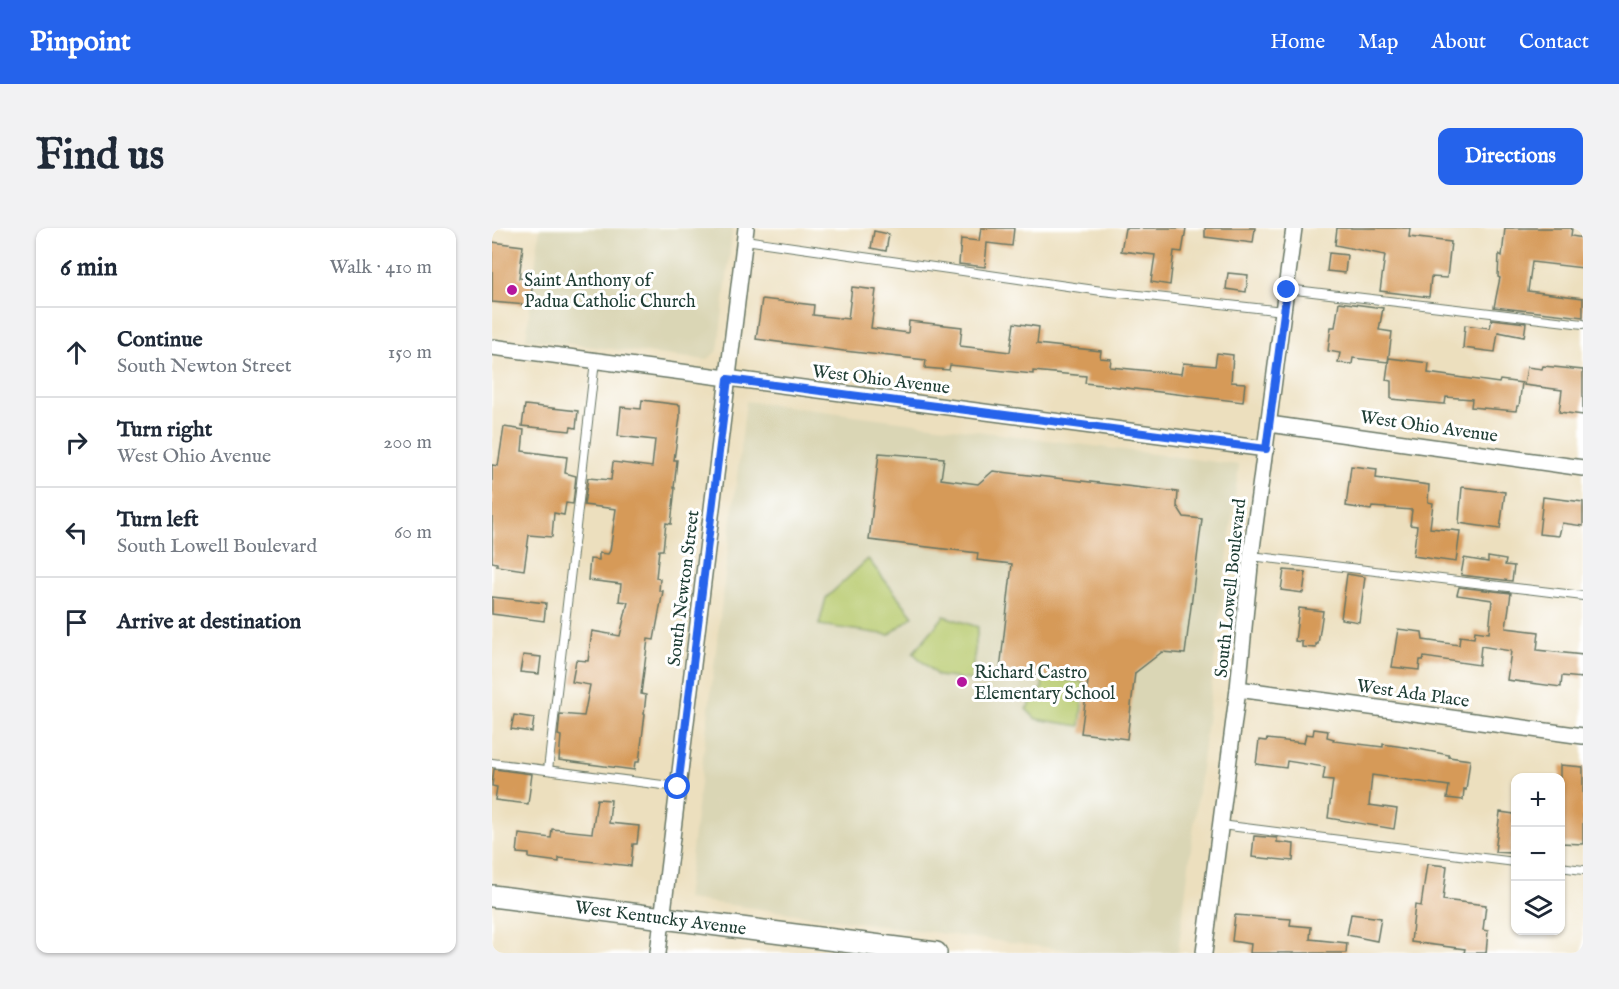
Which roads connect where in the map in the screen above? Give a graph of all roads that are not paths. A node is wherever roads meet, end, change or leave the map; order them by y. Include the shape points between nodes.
1 (1294, 228) edge
2 (746, 234) edge
3 (1287, 290) junction
4 (1284, 311) junction
5 (1583, 324) edge
6 (492, 347) edge
7 (595, 361) junction
8 (728, 379) junction
9 (1269, 423) junction
10 (1266, 449) junction
11 (1583, 468) edge
12 (1251, 556) junction
13 (1583, 596) edge
14 (1239, 689) junction
15 (1583, 736) edge
16 (492, 763) edge
17 (548, 770) junction
18 (678, 787) junction
19 (1221, 825) junction
20 (1511, 861) edge
21 (1565, 868) edge
22 (1583, 870) edge
23 (492, 896) edge
24 (662, 918) junction
25 (658, 953) edge
26 (936, 953) edge
27 (1204, 953) edge

1 - 3 street, South Lowell Boulevard
2 - 4 lane via 1102,291
2 - 8 street, South Newton Street
3 - 4 street, South Lowell Boulevard
3 - 5 lane
4 - 9 street, South Lowell Boulevard
6 - 7 street, West Ohio Avenue
7 - 8 street, West Ohio Avenue
7 - 17 lane
8 - 10 street, West Ohio Avenue
8 - 18 street, South Newton Street
9 - 10 street, South Lowell Boulevard
9 - 11 street, West Ohio Avenue
10 - 12 street, South Lowell Boulevard
12 - 13 lane
12 - 14 street, South Lowell Boulevard
14 - 15 street, West Ada Place
14 - 19 street, South Lowell Boulevard
16 - 17 lane
17 - 18 lane
18 - 24 street, South Newton Street
19 - 20 lane
19 - 27 street, South Lowell Boulevard
21 - 22 lane
23 - 24 street, West Kentucky Avenue
24 - 25 street, South Newton Street
24 - 26 street, West Kentucky Avenue

